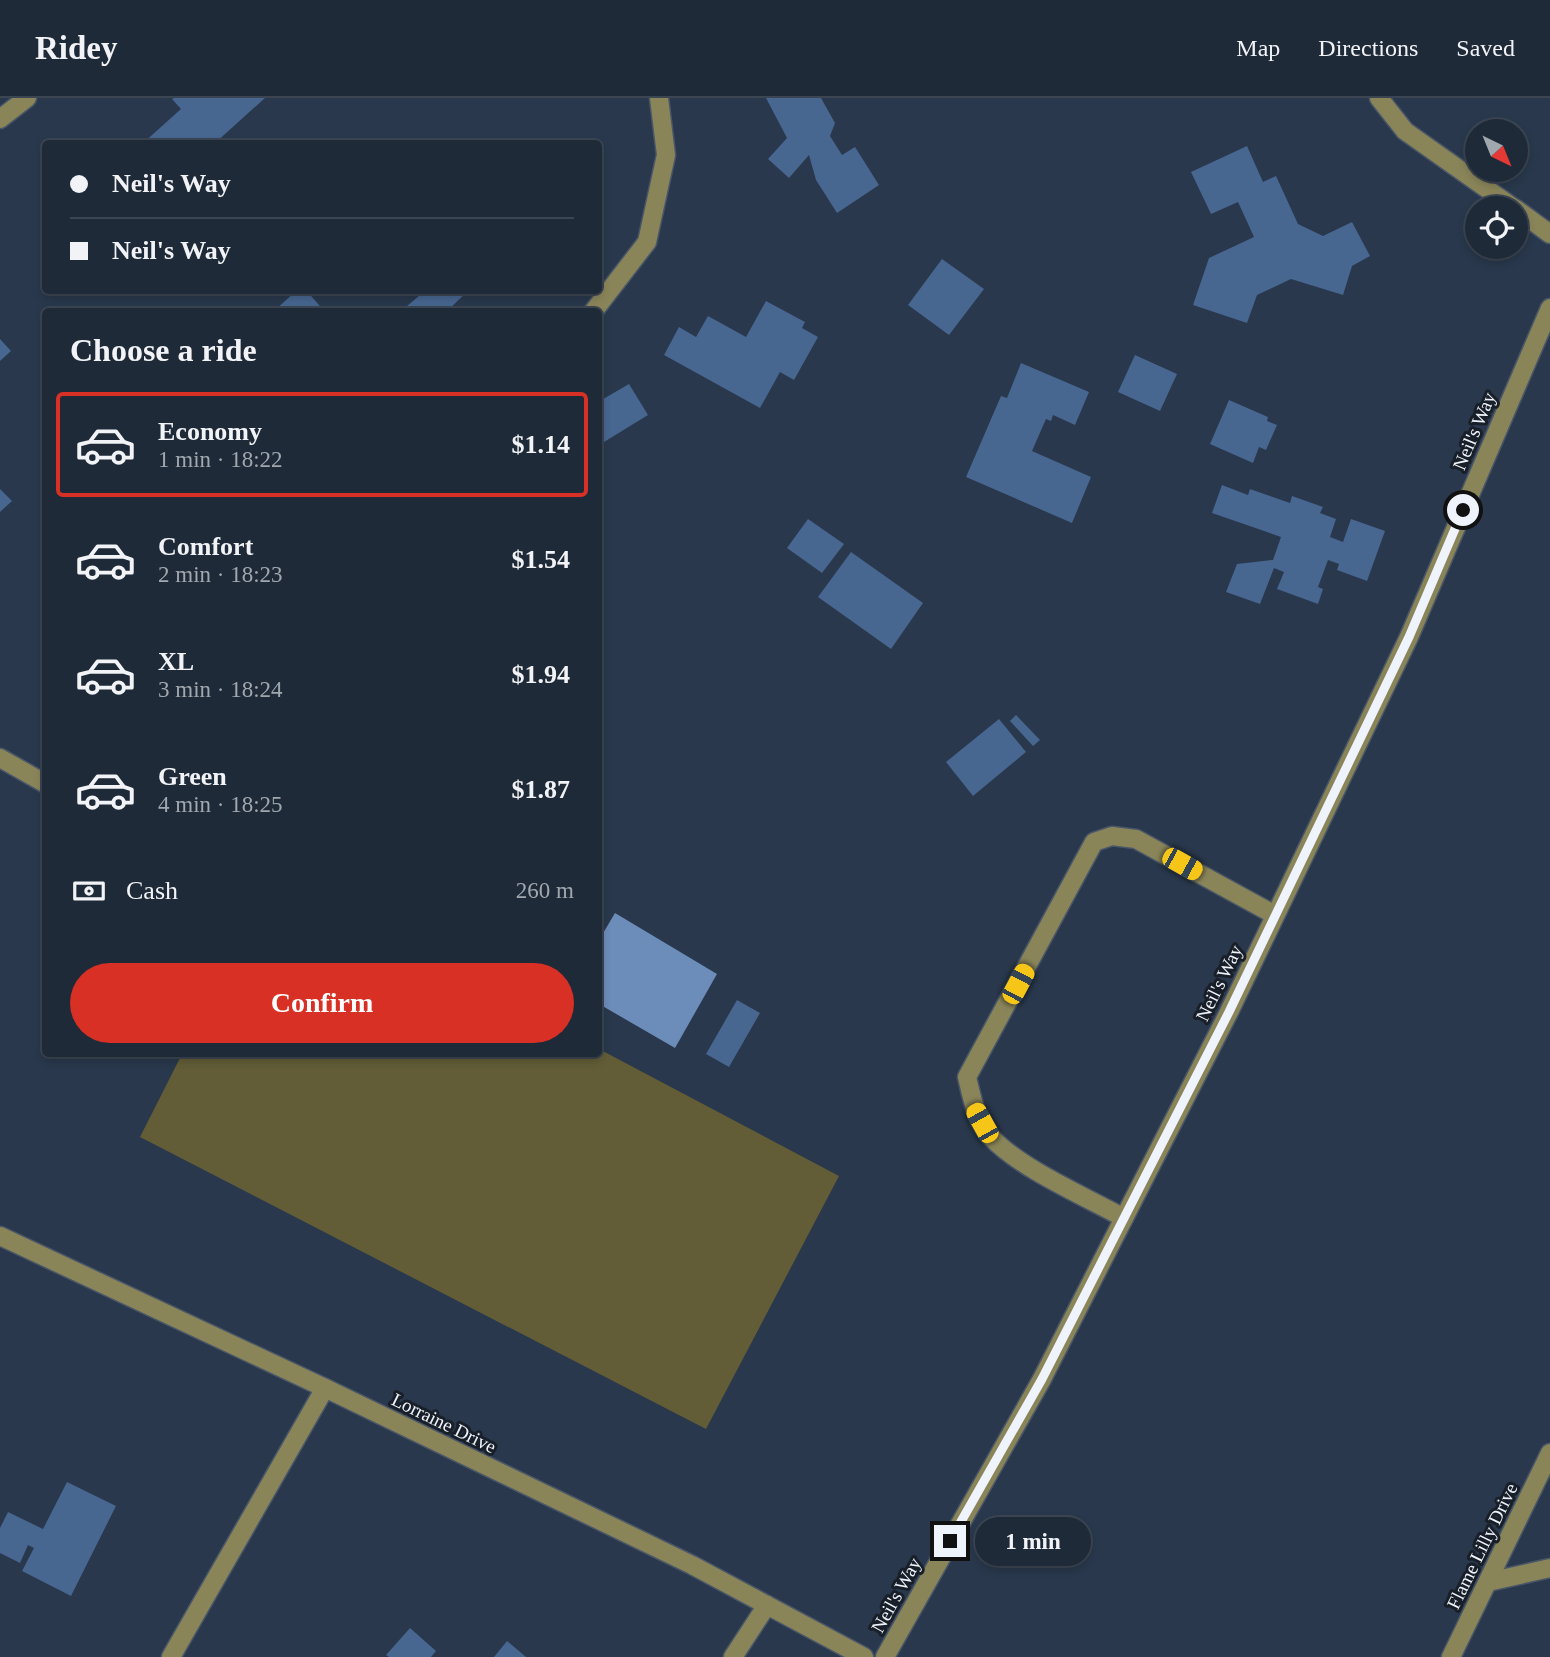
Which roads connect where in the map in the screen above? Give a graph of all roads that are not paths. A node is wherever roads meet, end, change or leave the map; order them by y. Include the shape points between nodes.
1 (27, 98) edge
2 (659, 98) edge
3 (1379, 98) edge
4 (0, 119) edge
5 (1497, 196) edge
6 (1528, 218) edge
7 (1550, 234) edge
8 (1550, 307) edge
9 (596, 308) edge
10 (0, 758) edge
11 (42, 782) edge
12 (1275, 915) junction
13 (1124, 1218) junction
14 (0, 1236) edge
15 (325, 1388) junction
16 (1550, 1453) edge
17 (1550, 1569) edge
18 (1488, 1582) junction
19 (766, 1605) junction
20 (171, 1657) edge
21 (733, 1657) edge
22 (864, 1657) edge
23 (885, 1657) edge
24 (1451, 1657) edge

1 - 4 street
2 - 9 street via 666,155 646,242
3 - 5 street via 1405,131
6 - 7 street
8 - 12 street, Neil's Way via 1409,637
10 - 11 street
12 - 13 street, Neil's Way
12 - 13 street via 1136,839 1112,836 1094,842 967,1077 975,1110 990,1136 1018,1159
13 - 23 street, Neil's Way via 1042,1379
14 - 15 street, Lorraine Drive
15 - 19 street, Lorraine Drive
15 - 20 street
16 - 18 street, Flame Lilly Drive
17 - 18 street
18 - 24 street, Flame Lilly Drive
19 - 21 street
19 - 22 street, Lorraine Drive

